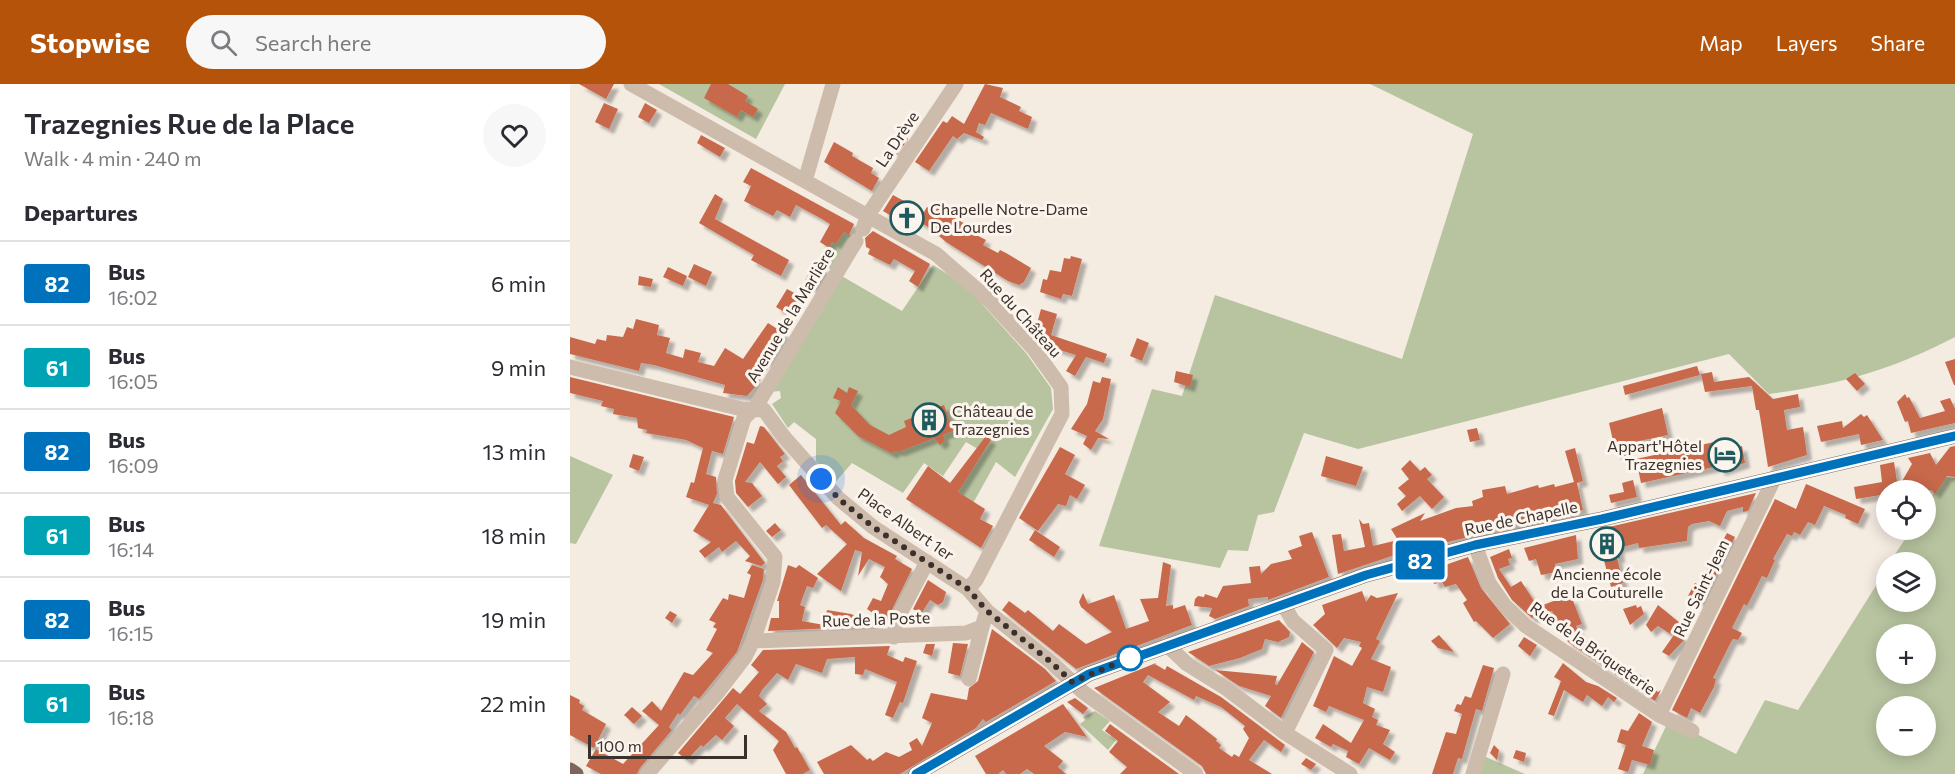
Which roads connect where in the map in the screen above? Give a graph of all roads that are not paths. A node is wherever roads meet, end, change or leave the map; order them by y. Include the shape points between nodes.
1 (630, 84) edge
2 (833, 84) edge
3 (956, 84) edge
4 (643, 88) edge
5 (805, 181) junction
6 (863, 228) junction
7 (570, 367) edge
8 (755, 408) junction
9 (1955, 436) edge
10 (1775, 477) junction
11 (1475, 545) junction
12 (927, 562) junction
13 (968, 589) junction
14 (1283, 604) junction
15 (987, 611) junction
16 (982, 627) junction
17 (894, 637) junction
18 (753, 641) junction
19 (1167, 645) junction
20 (1503, 674) dead end
21 (969, 679) dead end
22 (1072, 682) junction
23 (1659, 716) junction
24 (1692, 731) dead end
25 (1285, 733) junction
26 (570, 770) edge
27 (920, 773) edge
28 (576, 774) edge
29 (647, 774) edge
30 (1196, 774) edge
31 (1350, 774) edge
32 (1473, 774) edge

1 - 4 street, Rue du Château
2 - 5 street
3 - 6 street, La Drève
4 - 5 street, Rue du Château
5 - 6 street, Rue du Château
6 - 8 street, Avenue de la Marlière
6 - 13 street, Rue du Château via 936,254 957,270 1033,348 1061,387 1062,414 1050,443
7 - 8 street via 742,409
8 - 12 street, Place Albert 1er via 764,410 838,498 873,527
8 - 18 street, Avenue de la Marlière via 744,418 725,480 727,497 772,552 776,563
9 - 10 main road, Rue de Chapelle
10 - 11 main road, Rue de Chapelle
10 - 23 street, Rue Saint-Jean
11 - 14 main road, Rue de Chapelle via 1366,575
11 - 23 street, Rue de la Briqueterie via 1489,583 1504,606
12 - 13 street, Place Albert 1er
12 - 17 street via 896,621
13 - 15 street, Place Albert 1er
14 - 19 main road, Rue de Chapelle
14 - 25 street via 1293,621 1326,650
15 - 16 street
15 - 22 street, Place Albert 1er
16 - 17 street, Rue de la Poste via 966,633
16 - 21 street
17 - 18 street, Rue de la Poste
18 - 29 street via 718,692
19 - 22 main road, Rue de Chapelle
19 - 25 street via 1187,664
20 - 32 street
22 - 27 main road, Rue de Chapelle
22 - 30 street, Place Albert 1er
23 - 24 street, Rue de la Briqueterie
25 - 31 street
26 - 28 main road

